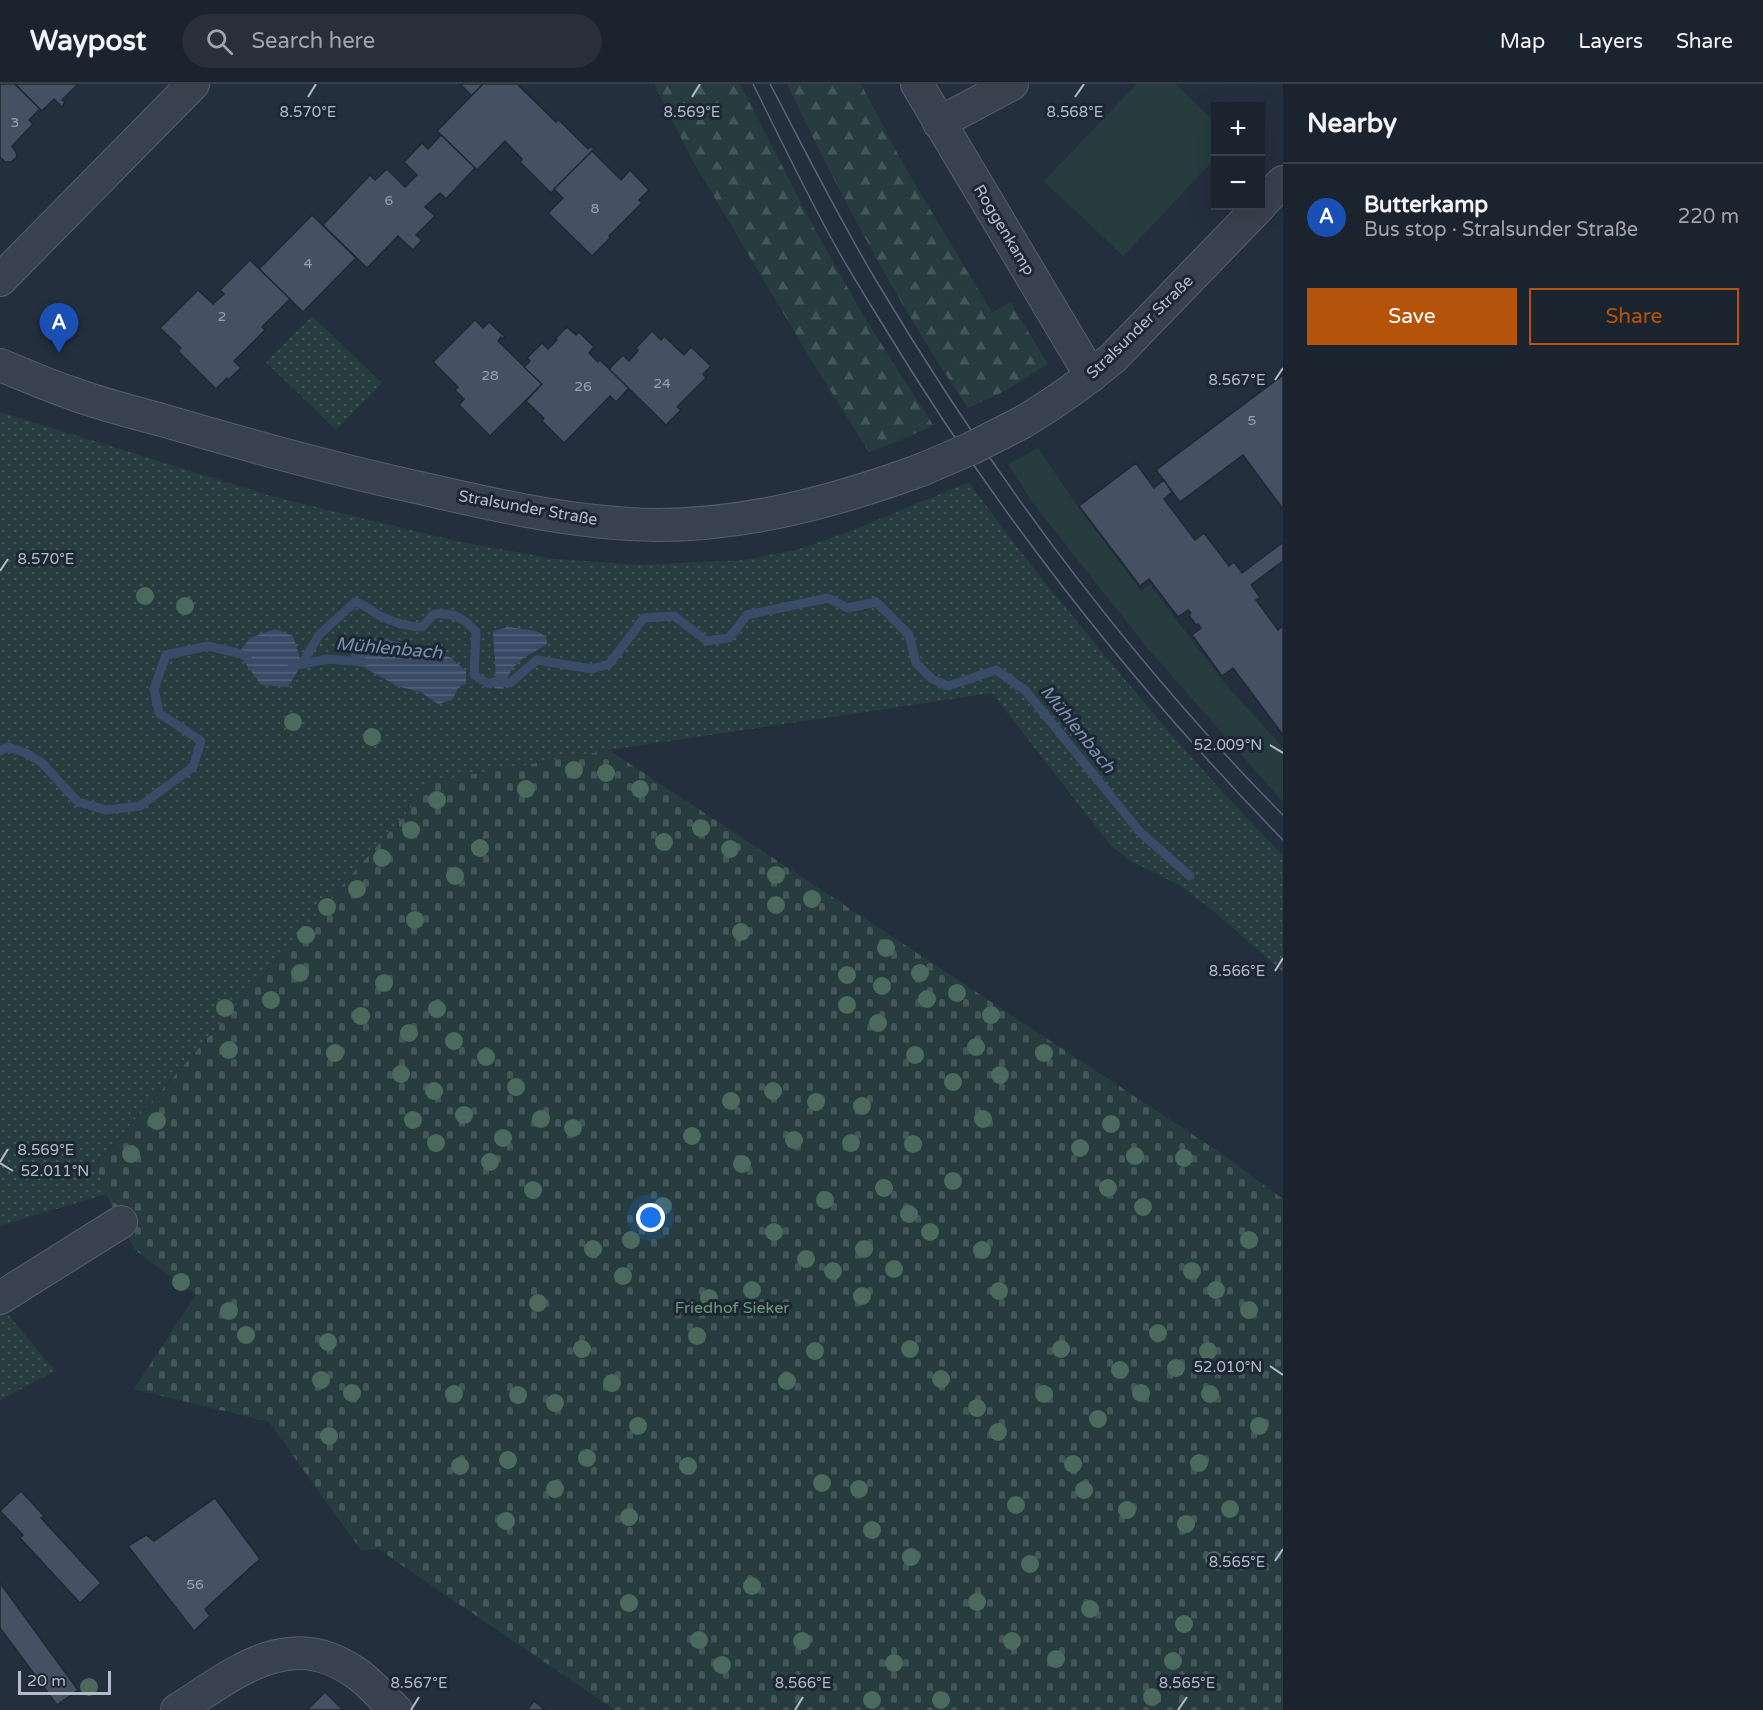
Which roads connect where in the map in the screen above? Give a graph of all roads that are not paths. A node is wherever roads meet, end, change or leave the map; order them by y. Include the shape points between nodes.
1 (193, 84) edge
2 (917, 84) edge
3 (1012, 84) edge
4 (939, 123) junction
5 (1283, 182) edge
6 (1265, 200) edge
7 (1255, 210) edge
8 (0, 280) edge
9 (0, 364) edge
10 (1091, 376) junction
11 (121, 1222) dead end
12 (0, 1298) edge
13 (177, 1710) edge
14 (396, 1710) edge

1 - 8 street
2 - 4 street, Roggenkamp
3 - 4 street
4 - 10 street, Roggenkamp
5 - 6 street, Stralsunder Straße
7 - 10 street, Stralsunder Straße via 1134,337
9 - 10 street, Stralsunder Straße, bridge via 71,394 322,466 558,517 656,525 774,513 855,493 947,460 1051,406
11 - 12 street
13 - 14 street via 255,1663 295,1652 318,1654 338,1662 360,1676

